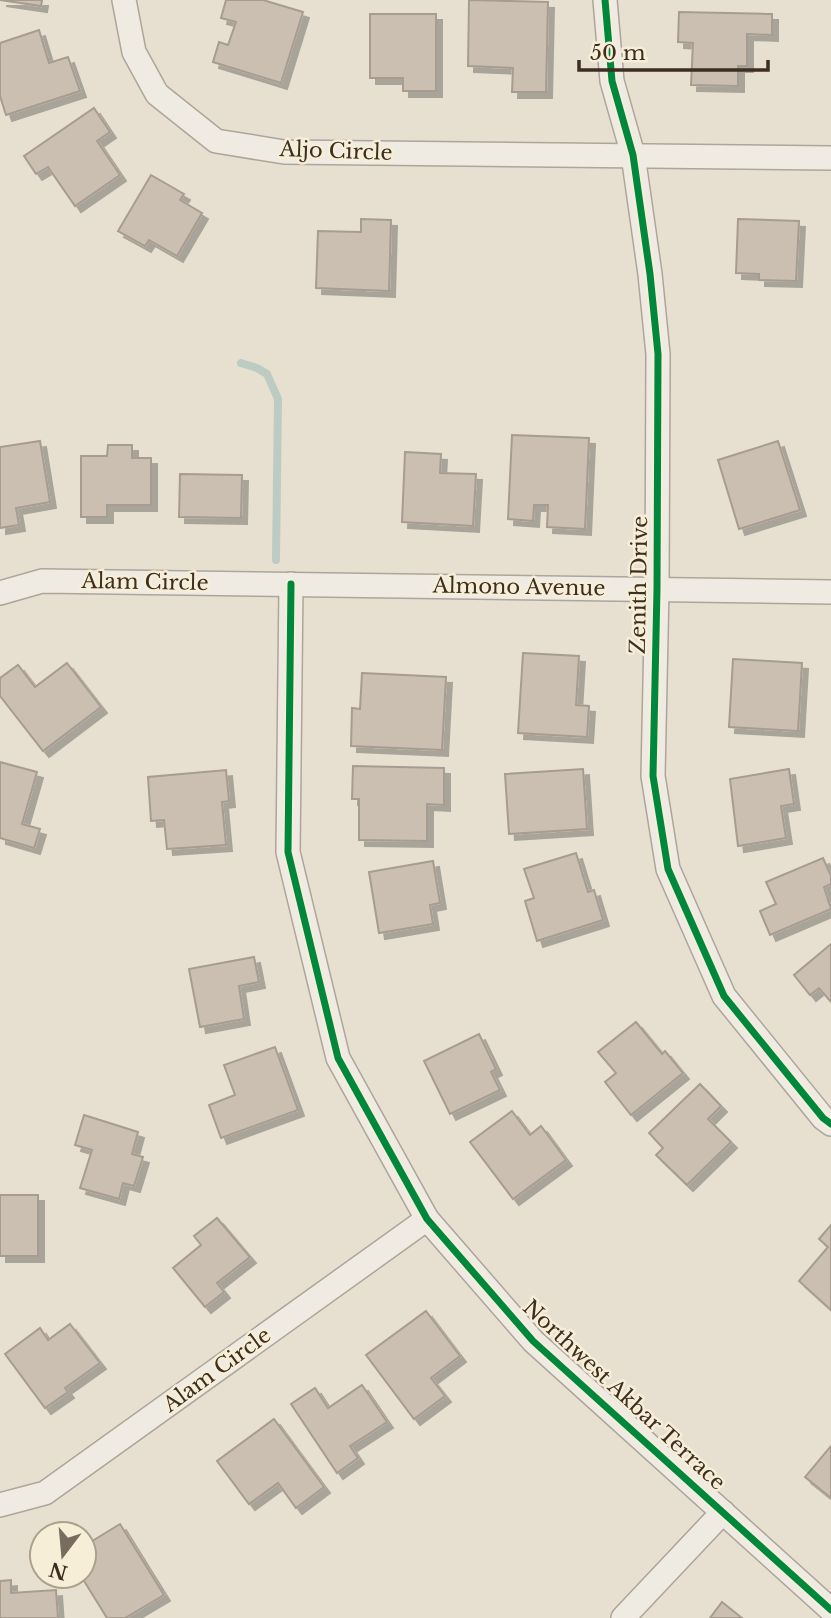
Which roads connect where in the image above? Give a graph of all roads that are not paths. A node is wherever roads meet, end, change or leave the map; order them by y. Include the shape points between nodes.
1 (124, 0) edge
2 (605, 0) edge
3 (633, 155) junction
4 (831, 158) edge
5 (291, 584) junction
6 (657, 589) junction
7 (831, 592) edge
8 (0, 593) edge
9 (831, 1124) edge
10 (428, 1219) junction
11 (0, 1505) edge
12 (723, 1512) junction
13 (831, 1610) edge
14 (623, 1618) edge

1 - 3 street, Aljo Circle via 134,51 158,94 216,141 284,152
2 - 3 street, Zenith Drive via 612,81
3 - 4 street, Aljo Circle
3 - 6 street, Zenith Drive via 658,354
5 - 6 street, Almono Avenue
5 - 8 street, Alam Circle via 42,581
5 - 10 street, Northwest Akbar Terrace via 288,852 338,1058
6 - 7 street, Almono Avenue
6 - 9 street, Zenith Drive via 653,776 668,869 724,996
10 - 11 street, Alam Circle via 46,1493
10 - 12 street, Northwest Akbar Terrace via 533,1341
12 - 13 street, Northwest Akbar Terrace
12 - 14 street

